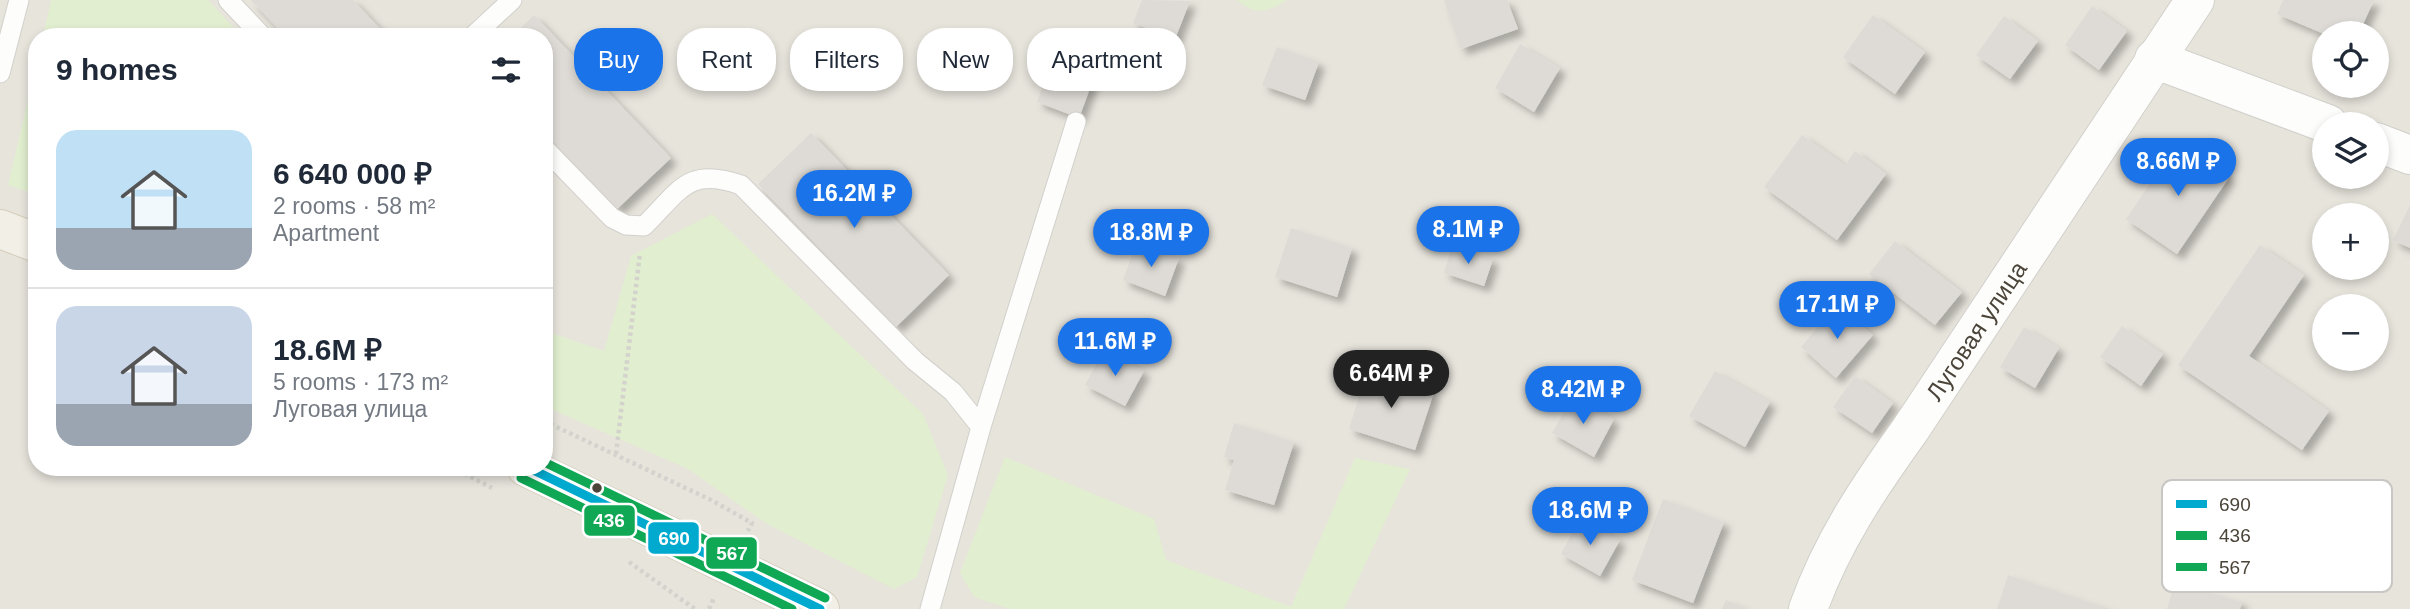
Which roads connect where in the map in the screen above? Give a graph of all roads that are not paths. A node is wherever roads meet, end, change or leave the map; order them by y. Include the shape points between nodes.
1 (19, 0) edge
2 (228, 0) edge
3 (2195, 0) edge
4 (509, 1) edge
5 (254, 28) edge
6 (481, 28) edge
7 (2154, 59) junction
8 (0, 73) edge
9 (2312, 118) edge
10 (1076, 122) dead end
11 (2389, 147) edge
12 (2410, 155) edge
13 (553, 157) edge
14 (0, 229) edge
15 (28, 240) edge
16 (981, 427) junction
17 (545, 476) edge
18 (820, 609) edge
19 (930, 609) edge
20 (1808, 609) edge

1 - 8 lane
2 - 5 lane
3 - 7 street, Луговая улица
4 - 6 lane
7 - 9 street
7 - 20 street, Луговая улица via 1860,499 1822,569
10 - 16 lane
11 - 12 street
13 - 16 lane via 612,218 626,225 644,226 693,178 717,176 741,185 906,353 953,392
14 - 15 main road
16 - 19 lane
17 - 18 main road

